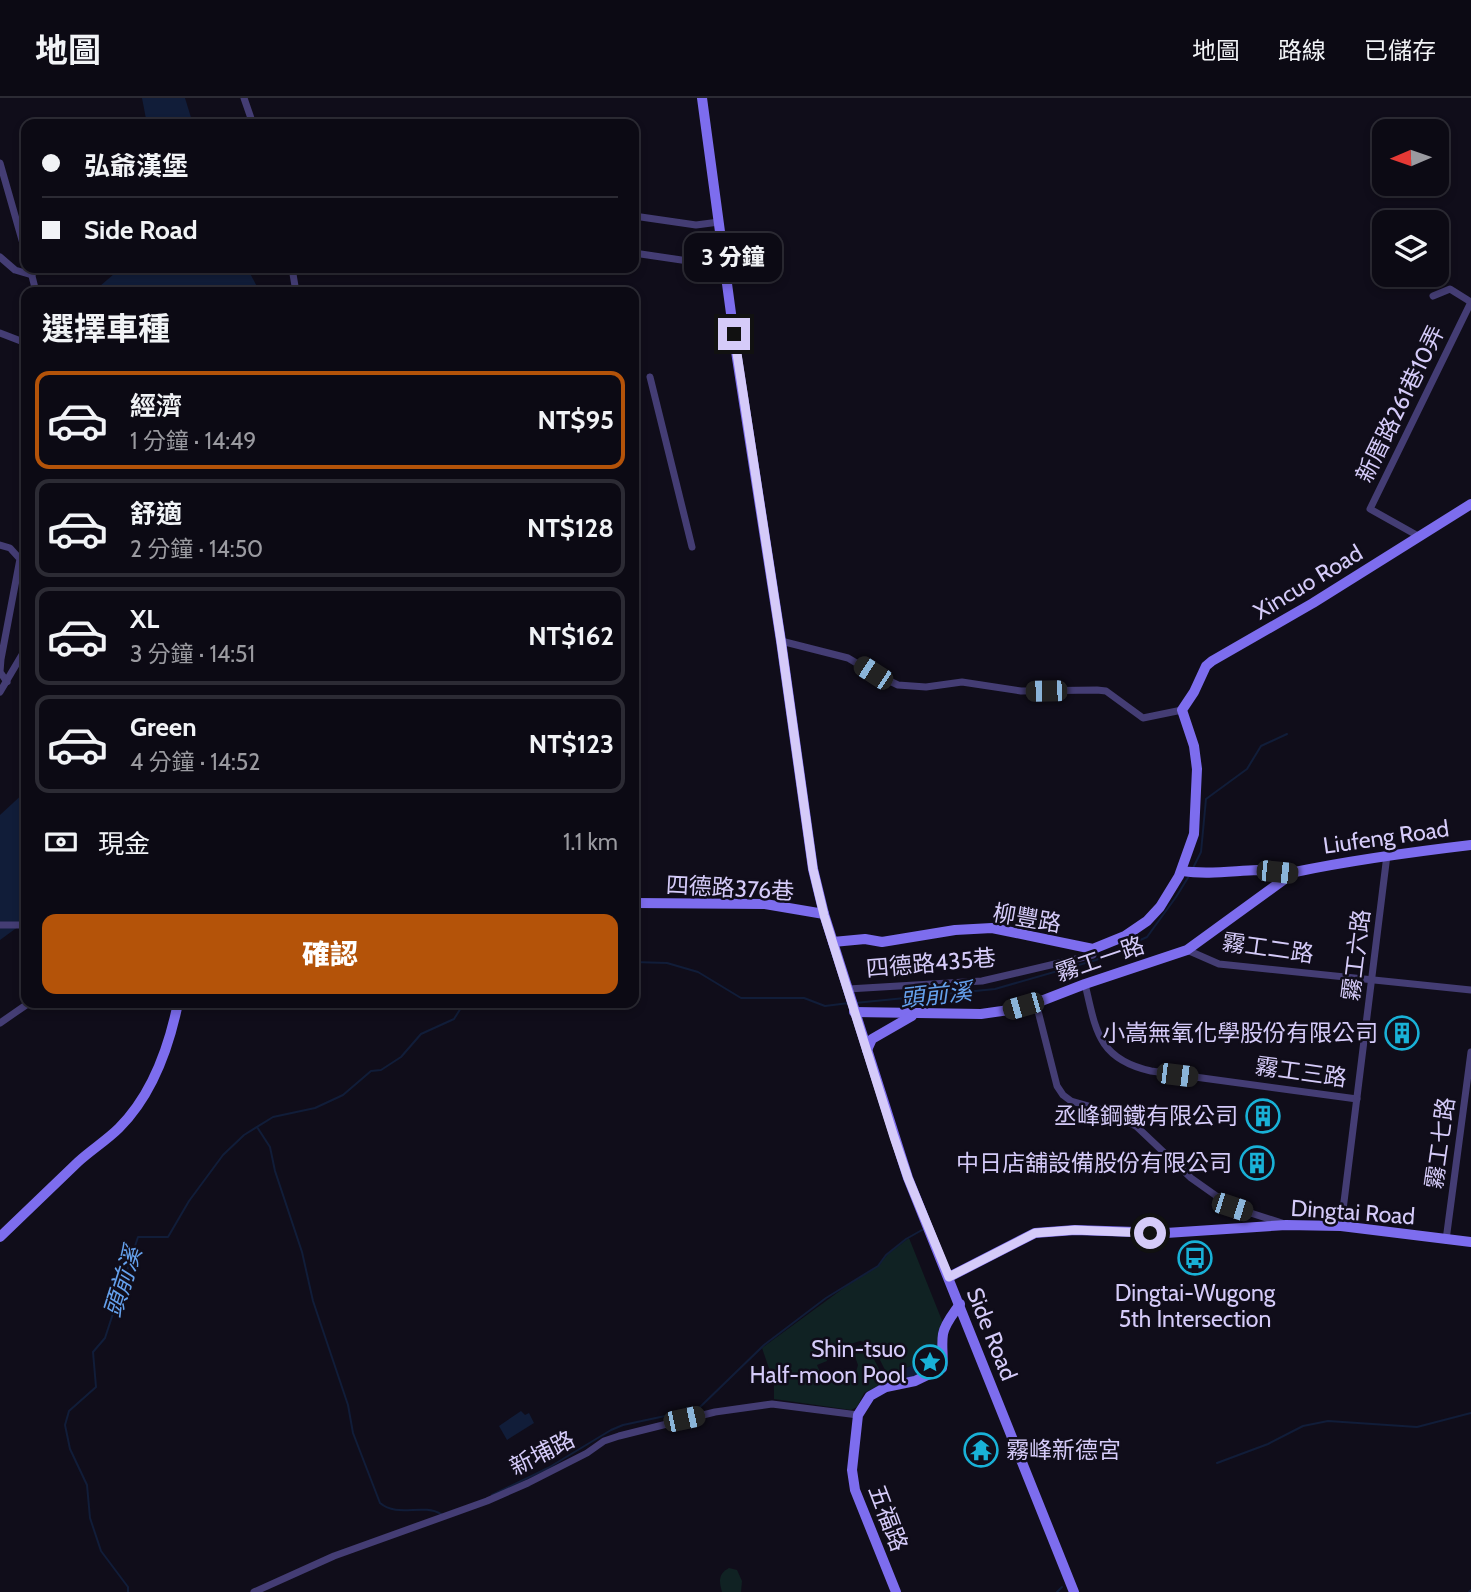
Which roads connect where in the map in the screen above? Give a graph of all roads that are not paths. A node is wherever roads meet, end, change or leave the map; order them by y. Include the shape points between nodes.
1 (244, 98) edge
2 (702, 98) edge
3 (251, 119) edge
4 (0, 163) edge
5 (639, 217) edge
6 (719, 222) junction
7 (21, 236) edge
8 (639, 254) edge
9 (0, 257) edge
10 (724, 262) junction
11 (21, 270) edge
12 (1433, 296) dead end
13 (1471, 302) edge
14 (0, 333) edge
15 (21, 341) edge
16 (650, 377) dead end
17 (1471, 504) edge
18 (1420, 537) junction
19 (0, 545) edge
20 (692, 547) dead end
21 (781, 641) junction
22 (21, 657) edge
23 (7, 682) junction
24 (0, 692) edge
25 (1182, 710) junction
26 (1471, 845) edge
27 (1387, 855) junction
28 (1182, 871) junction
29 (1293, 873) junction
30 (639, 903) edge
31 (824, 915) junction
32 (21, 925) edge
33 (0, 926) edge
34 (833, 942) junction
35 (1093, 949) junction
36 (1187, 950) junction
37 (1373, 980) junction
38 (1085, 984) junction
39 (1471, 990) edge
40 (849, 992) junction
41 (1036, 1003) junction
42 (22, 1008) edge
43 (177, 1008) edge
44 (854, 1010) junction
45 (915, 1015) junction
46 (0, 1023) edge
47 (867, 1050) junction
48 (1471, 1052) edge
49 (1357, 1099) junction
50 (1286, 1225) junction
51 (1341, 1226) junction
52 (0, 1237) edge
53 (1446, 1240) junction
54 (1471, 1242) edge
55 (949, 1277) junction
56 (960, 1304) junction
57 (858, 1415) junction
58 (254, 1592) edge
59 (896, 1592) edge
60 (1074, 1592) edge

1 - 3 street
2 - 6 street
4 - 7 street
5 - 6 street via 696,225
6 - 10 street
8 - 10 street
9 - 11 street
10 - 21 street
12 - 13 street, 新厝路261巷10弄 via 1450,289
13 - 18 street, 新厝路261巷10弄 via 1370,509
14 - 15 street
16 - 20 street
17 - 18 street, Xincuo Road
18 - 25 street, Xincuo Road via 1212,661
19 - 23 street via 20,559 0,672
21 - 25 street via 848,658 898,685 962,682 1021,691 1097,690 1106,691 1143,718
21 - 31 street via 813,869
22 - 23 street
23 - 24 street
25 - 28 street via 1197,769 1194,834
26 - 27 street, Liufeng Road
27 - 29 street, Liufeng Road
27 - 37 street, 霧工六路
28 - 29 street, Liufeng Road
28 - 35 street via 1147,921
29 - 36 street, 霧工一路
30 - 31 street, 四德路376巷 via 765,904
31 - 34 street
32 - 33 street
34 - 35 street, 柳豐路 via 882,942 992,928
34 - 40 street
35 - 40 street, 四德路435巷 via 1093,955 982,981
36 - 37 street, 霧工二路 via 1219,964
36 - 38 street, 霧工一路
37 - 39 street, 霧工二路
37 - 49 street, 霧工六路
38 - 41 street, 霧工一路
38 - 49 street, 霧工三路 via 1095,1029 1104,1047 1122,1062 1151,1071
40 - 44 street, Side Road
41 - 45 street, 霧工一路 via 981,1014
41 - 50 street via 1063,1095 1136,1126 1191,1178 1232,1207
42 - 46 street
43 - 52 street via 157,1070 121,1126
44 - 45 street, 霧工一路
44 - 47 street, Side Road
45 - 47 street via 873,1039
47 - 55 street, Side Road via 908,1178
48 - 53 street, 霧工七路
49 - 51 street, 霧工六路
50 - 51 street, Dingtai Road
50 - 55 street, Dingtai Road via 1166,1233 1035,1233
51 - 53 street, Dingtai Road
53 - 54 street, Dingtai Road
55 - 56 street, Side Road
56 - 57 street via 945,1328 942,1368 925,1378 886,1387 870,1396
56 - 60 street, Side Road
57 - 58 street, 新埔路 via 772,1404 715,1412 619,1436 487,1502 334,1556
57 - 59 street, 五福路 via 852,1470 855,1490

